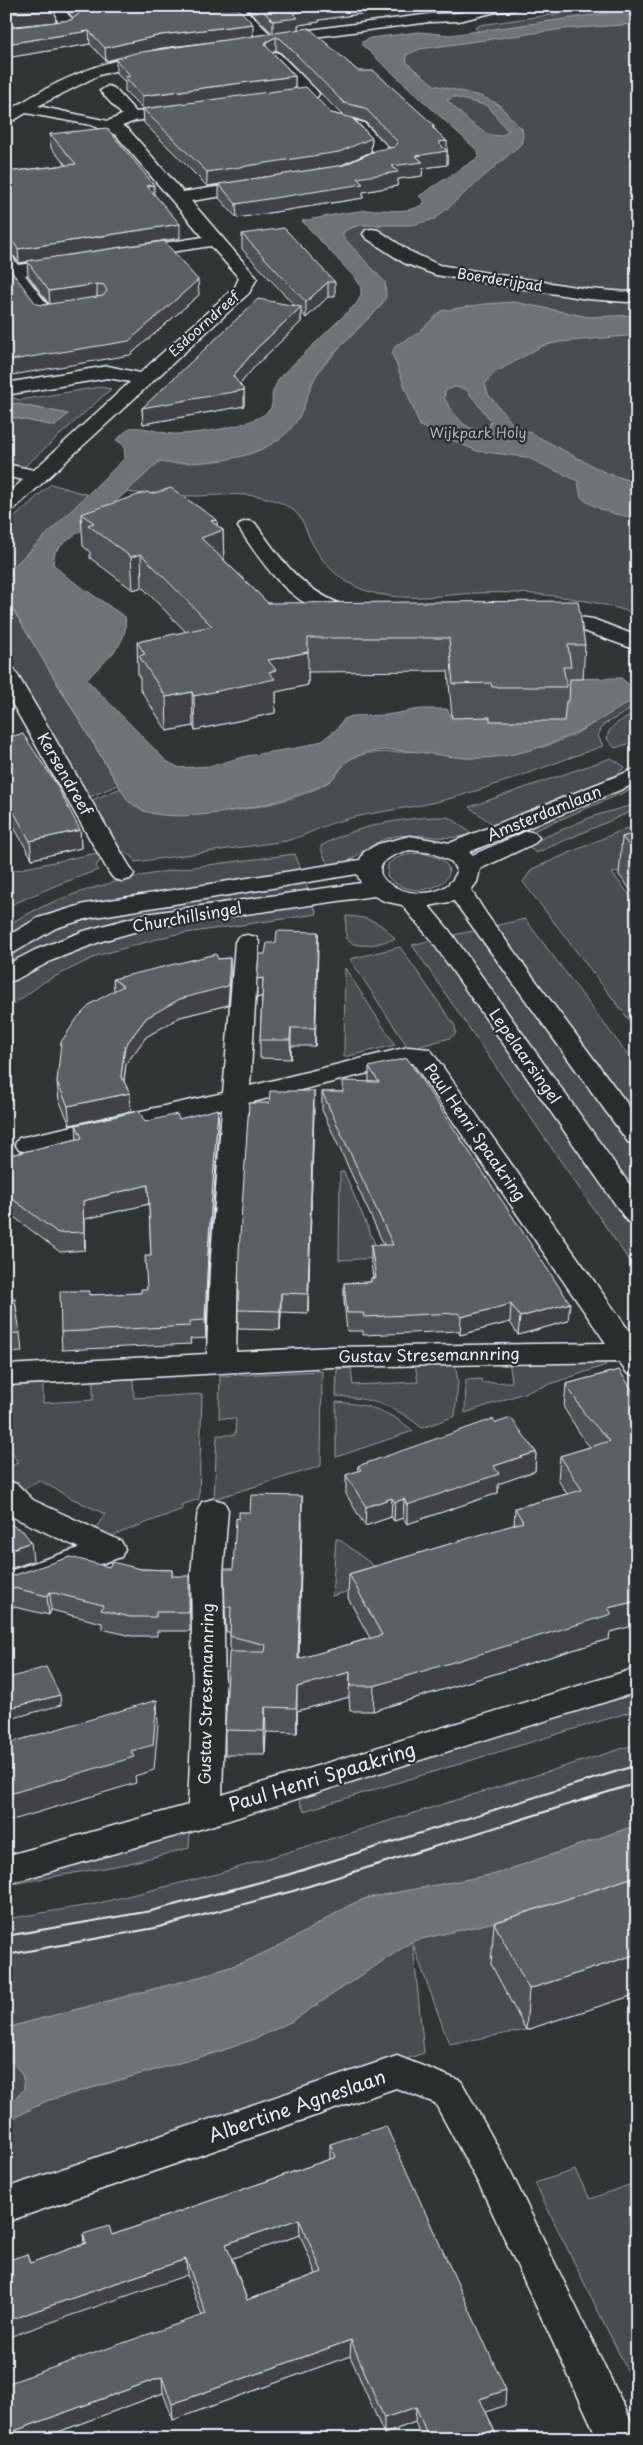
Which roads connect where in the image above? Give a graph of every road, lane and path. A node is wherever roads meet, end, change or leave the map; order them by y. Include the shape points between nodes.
1 (52, 6) edge
2 (233, 6) edge
3 (514, 6) edge
4 (6, 34) edge
5 (268, 41) junction
6 (249, 43) edge
7 (163, 56) edge
8 (275, 57) edge
9 (108, 90) dead end
10 (311, 94) junction
11 (292, 96) edge
12 (198, 109) edge
13 (30, 110) junction
14 (132, 118) junction
15 (6, 120) edge
16 (109, 126) junction
17 (6, 134) edge
18 (351, 168) edge
19 (276, 182) edge
20 (178, 198) junction
21 (372, 234) dead end
22 (214, 240) junction
23 (112, 256) edge
24 (83, 261) edge
25 (9, 268) edge
26 (637, 295) edge
27 (88, 307) edge
28 (144, 379) junction
29 (6, 389) edge
30 (6, 470) edge
31 (38, 477) junction
32 (6, 506) edge
33 (248, 527) dead end
34 (526, 617) edge
35 (367, 619) edge
36 (637, 644) edge
37 (6, 674) edge
38 (637, 775) edge
39 (637, 792) edge
40 (459, 858) junction
41 (368, 865) junction
42 (122, 874) dead end
43 (377, 888) junction
44 (459, 889) junction
45 (411, 900) junction
46 (247, 942) dead end
47 (6, 947) edge
48 (6, 975) edge
49 (236, 1098) junction
50 (637, 1136) edge
51 (28, 1144) dead end
52 (637, 1214) edge
53 (634, 1357) edge
54 (221, 1364) junction
55 (6, 1375) edge
56 (6, 1492) edge
57 (213, 1510) dead end
58 (6, 1584) edge
59 (637, 1680) edge
60 (204, 1814) junction
61 (6, 1870) edge
62 (6, 2205) edge
63 (618, 2439) edge

1 - 4 street via 71,26
2 - 5 street
3 - 5 street via 455,18 430,18
5 - 6 street
7 - 13 street via 99,68 71,80 57,90 52,99
8 - 10 street
9 - 14 street
10 - 11 street
10 - 18 street via 338,122 358,126 388,156 372,158
12 - 14 street
13 - 15 street
13 - 16 street, Esdoorndreef
13 - 17 street
14 - 16 street
16 - 20 street, Esdoorndreef via 122,132
19 - 20 street
20 - 22 street, Esdoorndreef
21 - 26 street, Boerderijpad via 401,256 436,270 588,294
22 - 23 street
22 - 28 street, Esdoorndreef via 248,278 243,289
24 - 25 street
25 - 27 street via 44,314
28 - 29 street via 108,372
28 - 31 street, Esdoorndreef
30 - 31 street
31 - 32 street, Esdoorndreef
33 - 35 street via 295,588 328,608
34 - 36 street via 585,624
37 - 42 street, Kersendreef
38 - 40 street, Amsterdamlaan
39 - 40 street, Amsterdamlaan
40 - 41 street via 428,844 402,844 380,852
40 - 44 street via 468,878
41 - 43 street via 368,877
41 - 47 street, Churchillsingel via 85,911 47,923
43 - 45 street via 392,896
43 - 48 street, Churchillsingel via 146,921 93,936 44,955
44 - 45 street via 438,898
44 - 50 street via 476,917
45 - 52 street, Lepelaarsingel via 437,931
46 - 49 street
49 - 51 street, Paul Henri Spaakring
49 - 53 street, Paul Henri Spaakring via 421,1054
49 - 54 street
53 - 54 street, Gustav Stresemannring via 332,1357
54 - 55 street, Gustav Stresemannring
56 - 58 street via 22,1508 110,1549
57 - 60 street, Gustav Stresemannring via 207,1574 209,1694
59 - 60 street, Paul Henri Spaakring
60 - 61 street, Paul Henri Spaakring
62 - 63 street, Albertine Agneslaan via 397,2072 448,2092 495,2178

